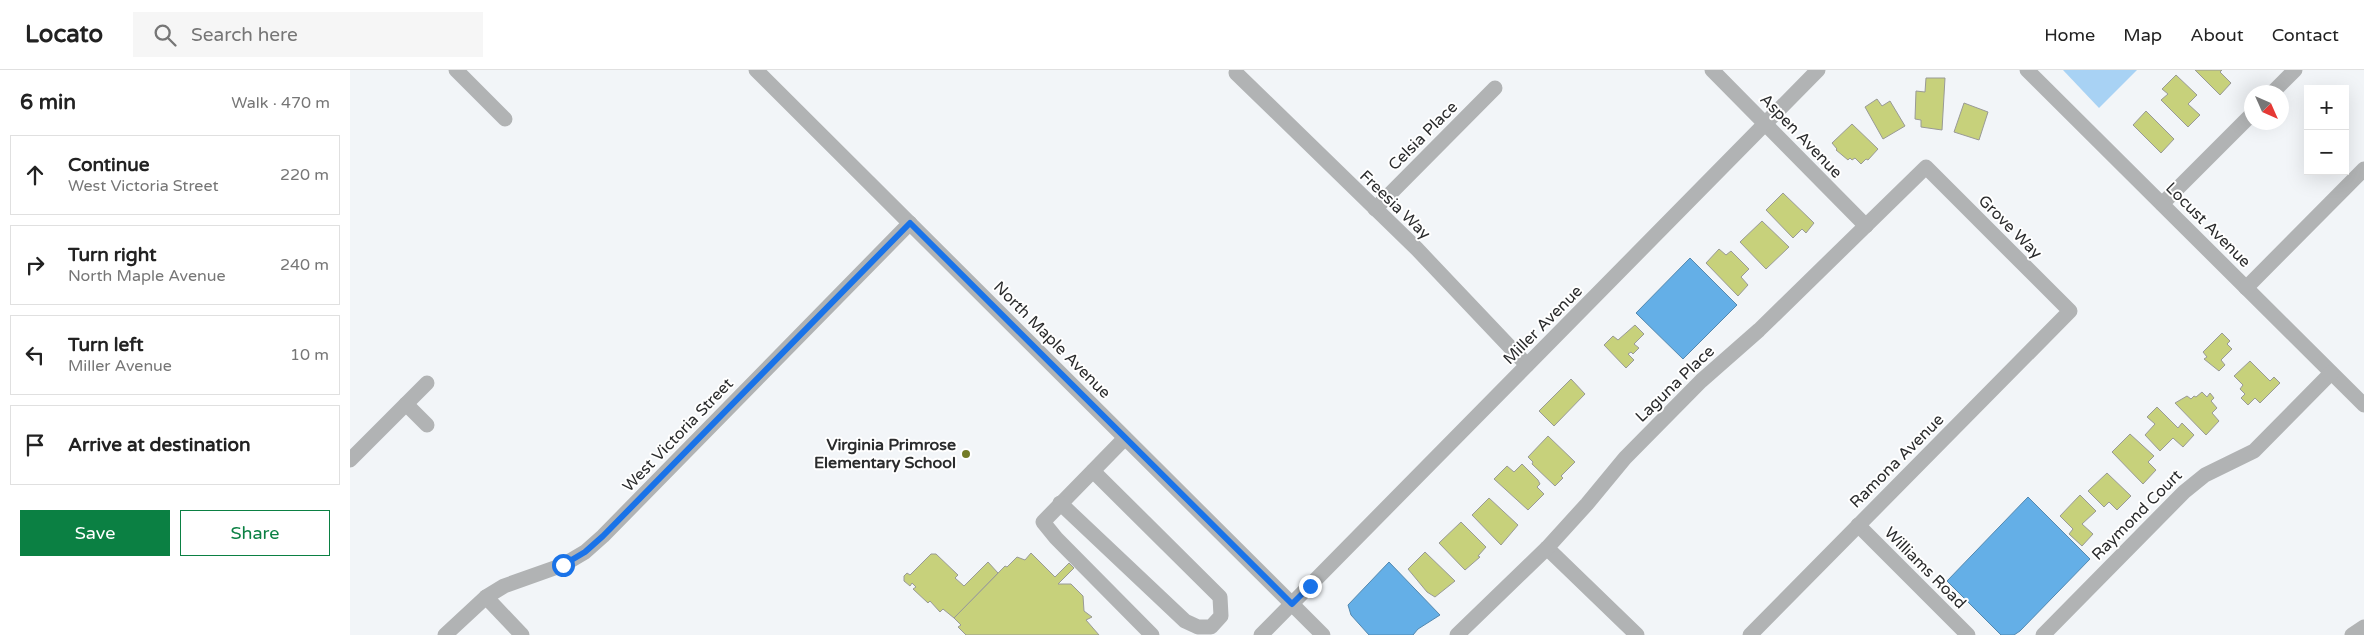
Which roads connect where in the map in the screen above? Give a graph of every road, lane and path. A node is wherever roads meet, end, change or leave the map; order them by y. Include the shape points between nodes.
1 (456, 70) edge
2 (756, 70) edge
3 (1712, 70) edge
4 (1818, 70) edge
5 (1832, 70) edge
6 (2027, 70) edge
7 (2295, 70) edge
8 (1236, 73) dead end
9 (2280, 85) edge
10 (1495, 88) dead end
11 (1796, 92) junction
12 (505, 119) dead end
13 (2244, 122) edge
14 (1766, 124) junction
15 (1926, 167) joint
16 (2364, 169) edge
17 (2162, 204) junction
18 (1375, 209) junction
19 (910, 223) junction
20 (1866, 226) junction
21 (2246, 288) junction
22 (2070, 311) joint
23 (1527, 365) junction
24 (2331, 373) junction
25 (427, 383) dead end
26 (406, 404) junction
27 (2364, 405) edge
28 (427, 424) dead end
29 (1125, 438) junction
30 (350, 460) edge
31 (1093, 472) junction
32 (1060, 503) junction
33 (1858, 525) junction
34 (1547, 548) junction
35 (486, 597) junction
36 (1292, 604) junction
37 (2364, 627) edge
38 (445, 635) edge
39 (522, 635) edge
40 (1152, 635) edge
41 (1261, 635) edge
42 (1323, 635) edge
43 (1457, 635) edge
44 (1637, 635) edge
45 (1750, 635) edge
46 (1968, 635) edge
47 (2043, 635) edge
48 (2352, 635) edge

1 - 12 street
2 - 19 street, North Maple Avenue
3 - 14 street, Aspen Avenue
4 - 11 street, Miller Avenue
5 - 11 street
6 - 17 street, Locust Avenue
7 - 9 street
8 - 18 street, Freesia Way
10 - 18 street, Celsia Place
11 - 14 street, Miller Avenue
13 - 17 street
14 - 20 street, Aspen Avenue
14 - 23 street, Miller Avenue
15 - 20 street, Laguna Place
15 - 22 street, Grove Way
16 - 21 street
17 - 21 street, Locust Avenue
18 - 23 street, Freesia Way
19 - 29 street, North Maple Avenue
19 - 35 street, West Victoria Street via 585,552 563,565 504,586
20 - 34 street, Laguna Place via 1624,458
21 - 24 street, Locust Avenue
22 - 33 street, Ramona Avenue
23 - 36 street, Miller Avenue
24 - 27 street, Locust Avenue
24 - 47 street, Raymond Court via 2254,451 2205,475 2189,487
25 - 26 street
26 - 28 street
26 - 30 street
29 - 31 street
29 - 36 street, North Maple Avenue
31 - 32 street
31 - 32 street via 1220,597 1221,616 1211,626 1198,628 1185,621
32 - 40 street via 1043,522
33 - 45 street, Ramona Avenue
33 - 46 street, Williams Road
34 - 43 street, Laguna Place
34 - 44 street
35 - 38 street, West Victoria Street
35 - 39 street
36 - 41 street, Miller Avenue
36 - 42 street, North Maple Avenue
37 - 48 street

